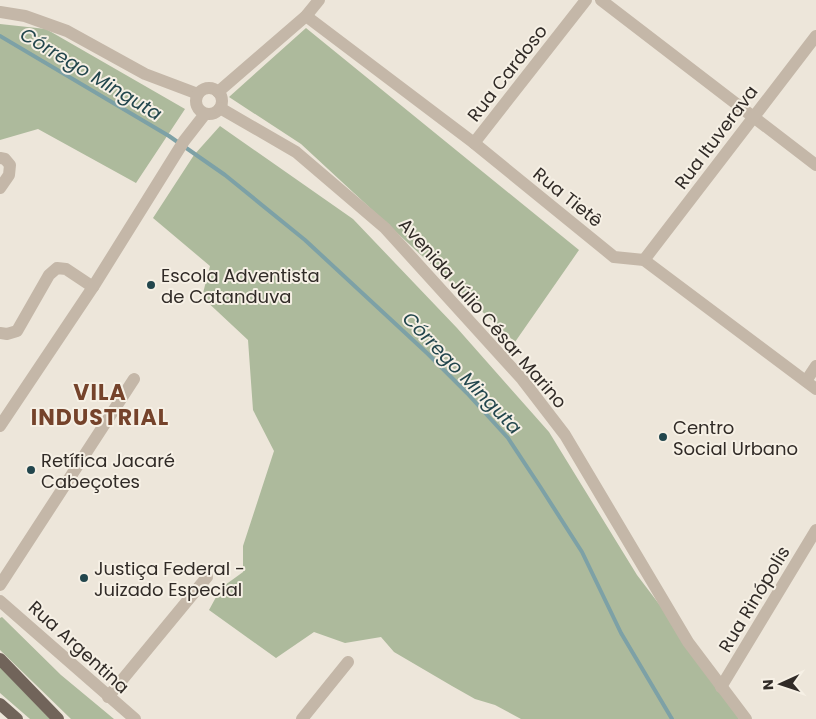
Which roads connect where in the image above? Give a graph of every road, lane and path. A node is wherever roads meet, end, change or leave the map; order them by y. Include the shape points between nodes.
1 (319, 0) edge
2 (586, 0) edge
3 (601, 0) edge
4 (0, 12) edge
5 (306, 16) junction
6 (816, 36) edge
7 (218, 92) junction
8 (198, 94) junction
9 (220, 108) junction
10 (205, 114) junction
11 (753, 117) junction
12 (474, 143) junction
13 (0, 158) edge
14 (816, 166) edge
15 (0, 188) edge
16 (644, 260) junction
17 (93, 287) junction
18 (0, 333) edge
19 (816, 366) edge
20 (134, 379) dead end
21 (811, 385) edge
22 (1, 422) edge
23 (816, 530) edge
24 (206, 577) dead end
25 (0, 586) edge
26 (0, 600) edge
27 (0, 659) edge
28 (348, 662) dead end
29 (721, 687) junction
30 (108, 697) junction
31 (0, 704) edge
32 (17, 719) edge
33 (58, 719) edge
34 (135, 719) edge
35 (302, 719) edge
36 (746, 719) edge

1 - 5 street
2 - 12 street, Rua Cardoso
3 - 11 street
4 - 8 street via 25,16 67,31 145,74
5 - 7 street
5 - 12 street, Rua Tietê
6 - 11 street, Rua Ituverava
7 - 8 street via 207,88
7 - 9 street
8 - 10 street via 197,106
9 - 10 street
9 - 29 street, Avenida Júlio César Marino via 296,152 385,228 522,379 565,435 688,642
10 - 17 street via 181,146
11 - 14 street
11 - 16 street, Rua Ituverava
12 - 16 street, Rua Tietê via 614,257
13 - 15 street via 5,158 10,165 9,175
16 - 21 street
17 - 18 street via 66,269 57,268 49,275 17,330
17 - 22 street
19 - 21 street
20 - 25 street
23 - 29 street, Rua Rinópolis
24 - 30 street
26 - 30 street, Rua Argentina
27 - 33 main road
28 - 35 street
29 - 36 street, Avenida Júlio César Marino
30 - 34 street, Rua Argentina
31 - 32 main road

